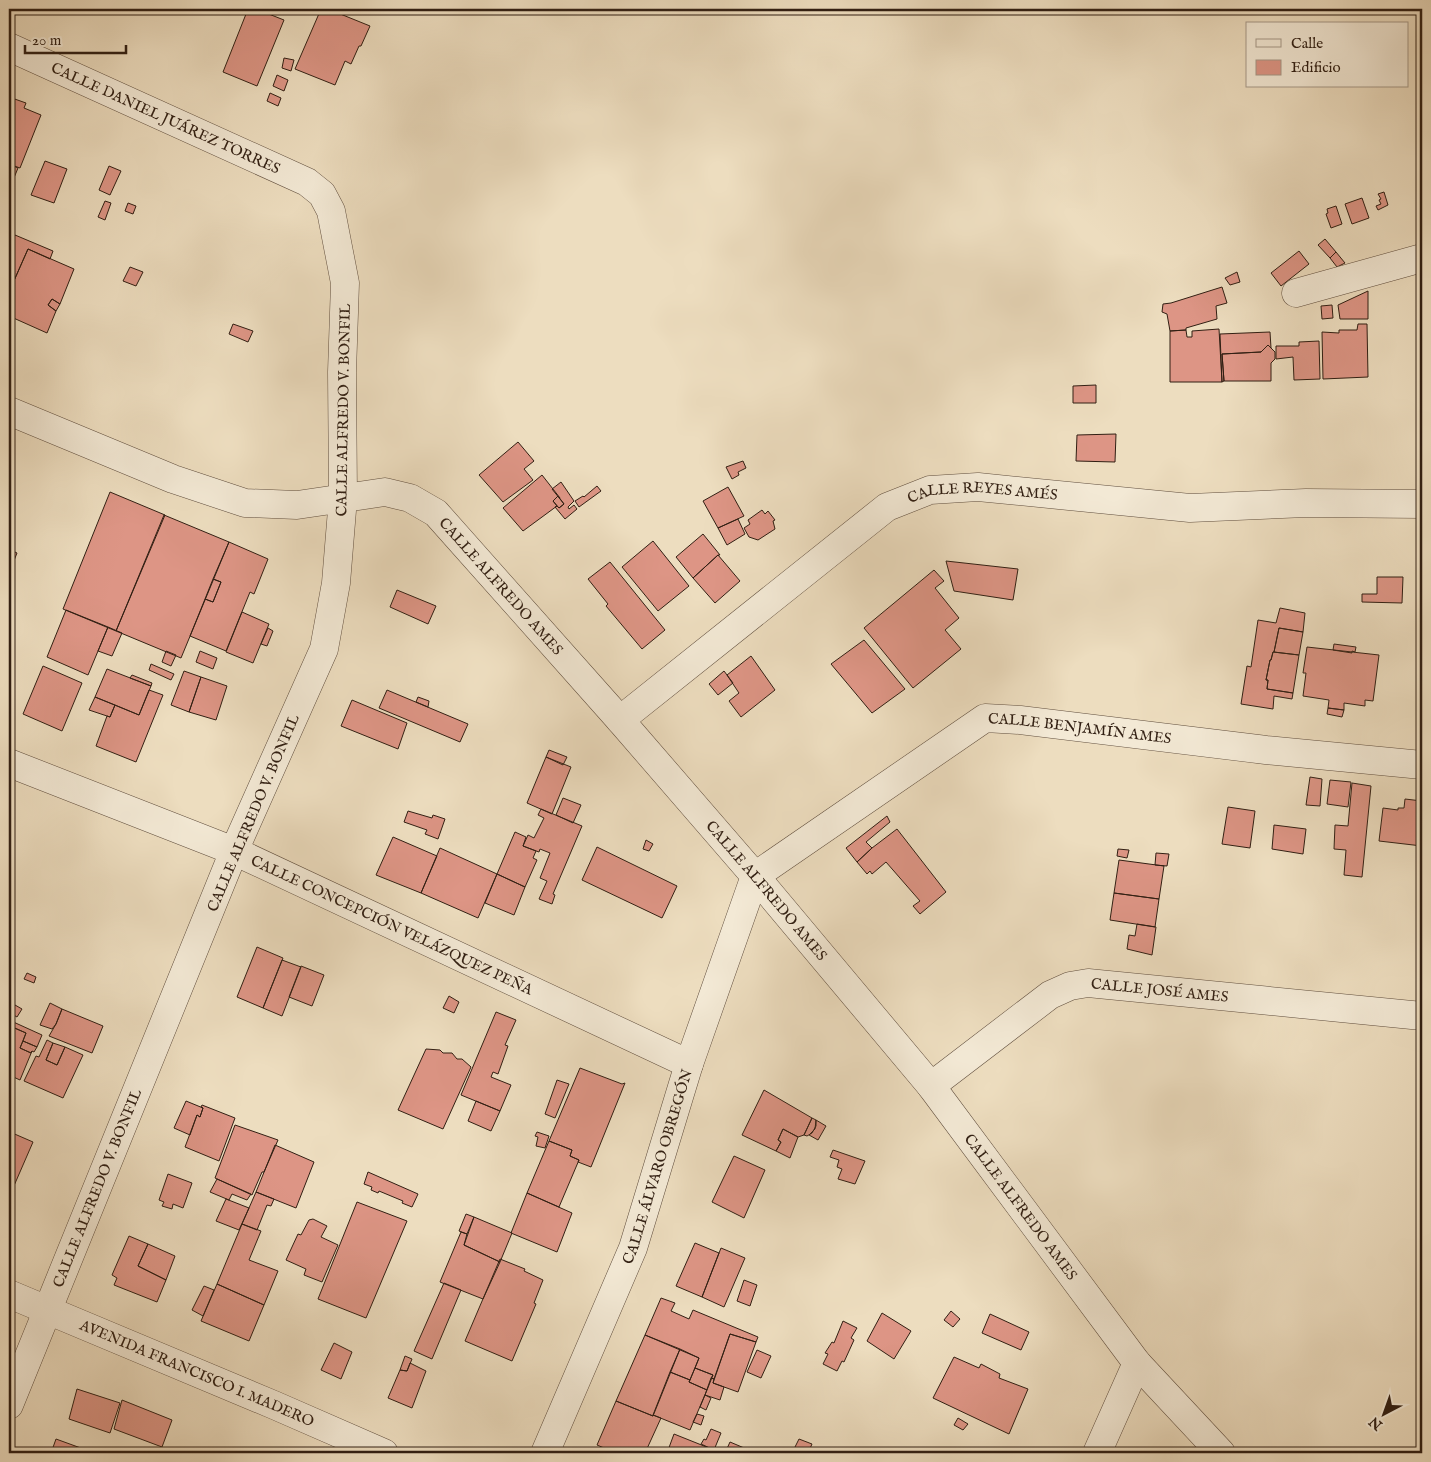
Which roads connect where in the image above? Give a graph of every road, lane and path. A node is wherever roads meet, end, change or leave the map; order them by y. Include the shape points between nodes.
1 (9, 47) edge
2 (322, 194) joint
3 (1422, 258) edge
4 (1296, 293) dead end
5 (9, 411) edge
6 (343, 498) junction
7 (1422, 504) edge
8 (620, 720) junction
9 (9, 763) edge
10 (1422, 765) edge
11 (234, 851) junction
12 (755, 876) junction
13 (1422, 1016) edge
14 (689, 1064) junction
15 (931, 1086) junction
16 (9, 1294) edge
17 (47, 1311) junction
18 (1137, 1363) junction
19 (9, 1405) edge
20 (384, 1453) edge
21 (545, 1453) edge
22 (1097, 1453) edge
23 (1221, 1453) edge

1 - 2 street, CALLE DANIEL JUÁREZ TORRES via 307,182
2 - 6 street, CALLE ALFREDO V. BONFIL via 331,211 345,282
3 - 4 street
5 - 6 street, CALLE ALFREDO AMES via 173,479 245,504 297,505
6 - 8 street, CALLE ALFREDO AMES via 385,492 410,498 436,513
6 - 11 street, CALLE ALFREDO V. BONFIL via 336,583 324,649
7 - 8 street, CALLE REYES AMÉS via 1306,503 1190,508 978,487 930,490 887,508
8 - 12 street, CALLE ALFREDO AMES
9 - 11 street, CALLE CONCEPCIÓN VELÁZQUEZ PEÑA
10 - 12 street, CALLE BENJAMÍN AMES via 985,718
11 - 14 street, CALLE CONCEPCIÓN VELÁZQUEZ PEÑA
11 - 17 street, CALLE ALFREDO V. BONFIL
12 - 14 street, CALLE ÁLVARO OBREGÓN
12 - 15 street, CALLE ALFREDO AMES
13 - 15 street, CALLE JOSÉ AMES via 1088,983 1070,986 1050,995
14 - 21 street, CALLE ÁLVARO OBREGÓN via 633,1248
15 - 18 street, CALLE ALFREDO AMES
16 - 17 street, AVENIDA FRANCISCO I. MADERO
17 - 19 street, CALLE ALFREDO V. BONFIL
17 - 20 street, AVENIDA FRANCISCO I. MADERO
18 - 22 street
18 - 23 street, CALLE ALFREDO AMES

